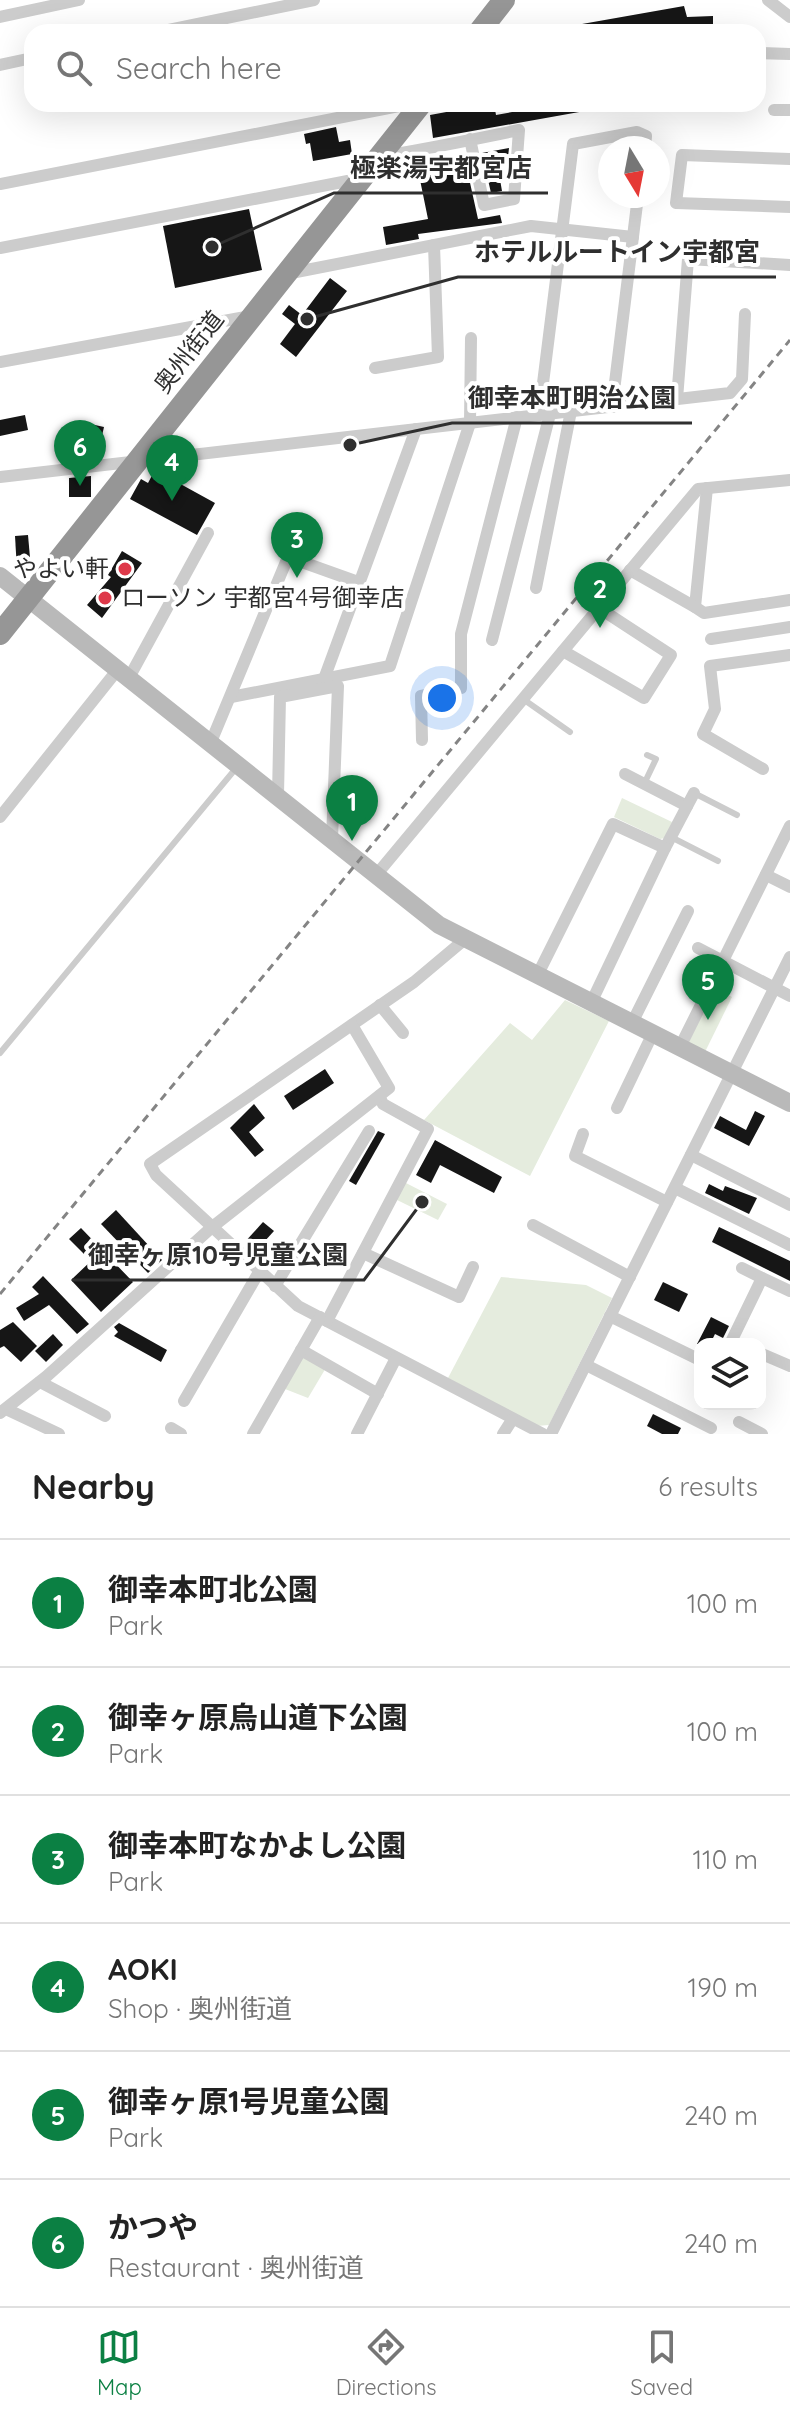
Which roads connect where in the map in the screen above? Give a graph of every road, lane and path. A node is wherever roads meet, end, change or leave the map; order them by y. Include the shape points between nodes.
1 (79, 0) edge
2 (314, 0) edge
3 (504, 0) edge
4 (768, 0) edge
5 (0, 17) edge
6 (790, 17) edge
7 (198, 24) edge
8 (485, 24) edge
9 (766, 53) edge
10 (790, 54) edge
11 (24, 60) edge
12 (0, 65) edge
13 (774, 110) dead end
14 (790, 110) edge
15 (368, 112) edge
16 (415, 112) edge
17 (616, 136) edge
18 (646, 136) edge
19 (470, 139) junction
20 (598, 139) edge
21 (379, 157) junction
22 (790, 159) edge
23 (361, 179) junction
24 (0, 184) edge
25 (790, 207) edge
26 (637, 208) edge
27 (562, 229) junction
28 (633, 237) junction
29 (434, 245) junction
30 (0, 248) edge
31 (790, 265) edge
32 (284, 274) junction
33 (745, 314) dead end
34 (251, 316) junction
35 (471, 338) dead end
36 (0, 362) edge
37 (375, 368) dead end
38 (677, 399) junction
39 (612, 407) junction
40 (571, 411) junction
41 (544, 414) junction
42 (517, 417) junction
43 (470, 423) junction
44 (416, 429) junction
45 (137, 462) junction
46 (0, 477) edge
47 (790, 480) edge
48 (707, 488) junction
49 (208, 533) dead end
50 (630, 570) junction
51 (0, 576) edge
52 (358, 582) junction
53 (536, 588) dead end
54 (28, 599) junction
55 (790, 600) edge
56 (695, 607) junction
57 (599, 608) junction
58 (790, 627) edge
59 (0, 634) edge
60 (711, 639) dead end
61 (492, 640) dead end
62 (563, 651) junction
63 (790, 655) edge
64 (124, 672) junction
65 (324, 679) junction
66 (231, 697) junction
67 (523, 699) junction
68 (570, 732) dead end
69 (422, 740) dead end
70 (211, 742) junction
71 (647, 755) dead end
72 (239, 764) junction
73 (763, 769) dead end
74 (625, 774) dead end
75 (644, 784) junction
76 (694, 793) joint
77 (278, 795) junction
78 (687, 806) junction
79 (737, 815) dead end
80 (0, 817) edge
81 (790, 826) edge
82 (332, 839) junction
83 (668, 842) junction
84 (718, 861) dead end
85 (377, 874) junction
86 (766, 875) junction
87 (790, 887) edge
88 (688, 911) dead end
89 (464, 940) junction
90 (698, 948) dead end
91 (790, 957) edge
92 (723, 961) junction
93 (537, 976) junction
94 (774, 988) junction
95 (790, 996) edge
96 (591, 1003) junction
97 (380, 1005) junction
98 (632, 1023) junction
99 (352, 1025) junction
100 (403, 1033) dead end
101 (653, 1033) junction
102 (680, 1047) junction
103 (0, 1053) edge
104 (732, 1073) junction
105 (379, 1096) junction
106 (790, 1103) edge
107 (617, 1108) dead end
108 (369, 1131) dead end
109 (583, 1134) dead end
110 (691, 1155) junction
111 (675, 1188) junction
112 (667, 1202) junction
113 (790, 1205) edge
114 (533, 1225) dead end
115 (211, 1228) junction
116 (790, 1245) edge
117 (363, 1253) junction
118 (473, 1267) dead end
119 (742, 1268) dead end
120 (259, 1272) junction
121 (630, 1277) junction
122 (762, 1278) junction
123 (275, 1286) junction
124 (790, 1291) edge
125 (610, 1316) junction
126 (324, 1319) junction
127 (733, 1338) edge
128 (301, 1350) junction
129 (766, 1356) edge
130 (694, 1357) edge
131 (396, 1358) junction
132 (586, 1365) junction
133 (790, 1366) edge
134 (40, 1382) junction
135 (378, 1394) junction
136 (184, 1401) dead end
137 (3, 1411) edge
138 (105, 1416) dead end
139 (512, 1420) junction
140 (739, 1422) dead end
141 (711, 1428) dead end
142 (59, 1434) edge
143 (253, 1434) edge
144 (357, 1434) edge
145 (503, 1434) edge
146 (543, 1434) edge
147 (551, 1434) edge
148 (762, 1434) edge

1 - 5 street
2 - 7 street
3 - 8 highway
4 - 6 street
9 - 10 street
11 - 12 street
13 - 14 street
15 - 24 street
16 - 21 highway, 奥州街道
17 - 18 street
19 - 19 street via 519,130 514,199 484,205
19 - 21 street
20 - 27 street via 573,144
21 - 23 highway, 奥州街道
22 - 25 street via 682,155 676,203
23 - 30 street
23 - 32 highway, 奥州街道
26 - 28 street
27 - 28 street
27 - 29 street via 531,226
27 - 41 street
28 - 39 street
29 - 32 street
29 - 37 street via 438,357
31 - 38 street via 688,259
32 - 34 highway, 奥州街道
33 - 38 street via 742,379 730,393
34 - 36 street
34 - 45 highway, 奥州街道
35 - 43 street
38 - 39 street
39 - 40 street
40 - 41 street
40 - 53 street
41 - 42 street
41 - 61 street
42 - 43 street
42 - 69 street via 461,634 461,688 421,696
43 - 44 street
43 - 65 street via 390,666
44 - 45 street
44 - 52 street
45 - 46 street
45 - 54 highway, 奥州街道
47 - 48 street
48 - 50 street via 698,489
48 - 56 street
49 - 64 street
50 - 56 street
50 - 57 street
51 - 54 street
52 - 65 street
52 - 66 street via 288,557
54 - 59 highway, 奥州街道
54 - 64 street
55 - 56 street via 704,613
57 - 62 street
57 - 62 street via 671,655 644,698
58 - 60 street
62 - 67 street
63 - 73 street via 710,666 715,709 703,734
64 - 70 street
64 - 80 street
65 - 66 street
66 - 70 street
67 - 68 lane
67 - 85 street
70 - 72 street
71 - 75 lane via 656,759
72 - 77 street
72 - 103 lane
74 - 75 street
75 - 78 street
76 - 78 street
76 - 79 lane
77 - 82 street
77 - 82 street via 280,697 338,686
78 - 83 street
81 - 86 street
82 - 85 street
83 - 84 lane
83 - 93 street via 613,824
83 - 96 street
85 - 89 street
86 - 87 street
86 - 92 street
88 - 98 street
89 - 93 street
89 - 97 street
90 - 92 street
91 - 94 street
92 - 94 street
92 - 102 street
93 - 96 street
94 - 95 street
94 - 104 street
96 - 98 street
97 - 99 street
97 - 100 street
98 - 101 street
99 - 105 street via 389,1088
99 - 115 street via 150,1164
101 - 102 street
101 - 107 street
102 - 104 street
104 - 106 street
104 - 110 street
105 - 115 street
105 - 117 street via 383,1104 428,1129
108 - 123 street
109 - 112 street via 575,1156
110 - 111 street
110 - 113 street
111 - 112 street
111 - 116 street
112 - 121 street
114 - 121 street
115 - 120 street
115 - 134 street
117 - 118 street via 459,1297
117 - 126 street
119 - 122 street
120 - 123 street
120 - 136 street
121 - 125 street
122 - 124 street
122 - 127 street
123 - 126 street
125 - 130 street
125 - 132 street
126 - 128 street
126 - 131 street
128 - 135 street
128 - 143 street
129 - 133 street
131 - 135 street
131 - 139 street
132 - 141 street
132 - 147 street
134 - 137 street
134 - 138 street
135 - 144 street
137 - 142 street
139 - 145 street
139 - 146 street
140 - 148 street

